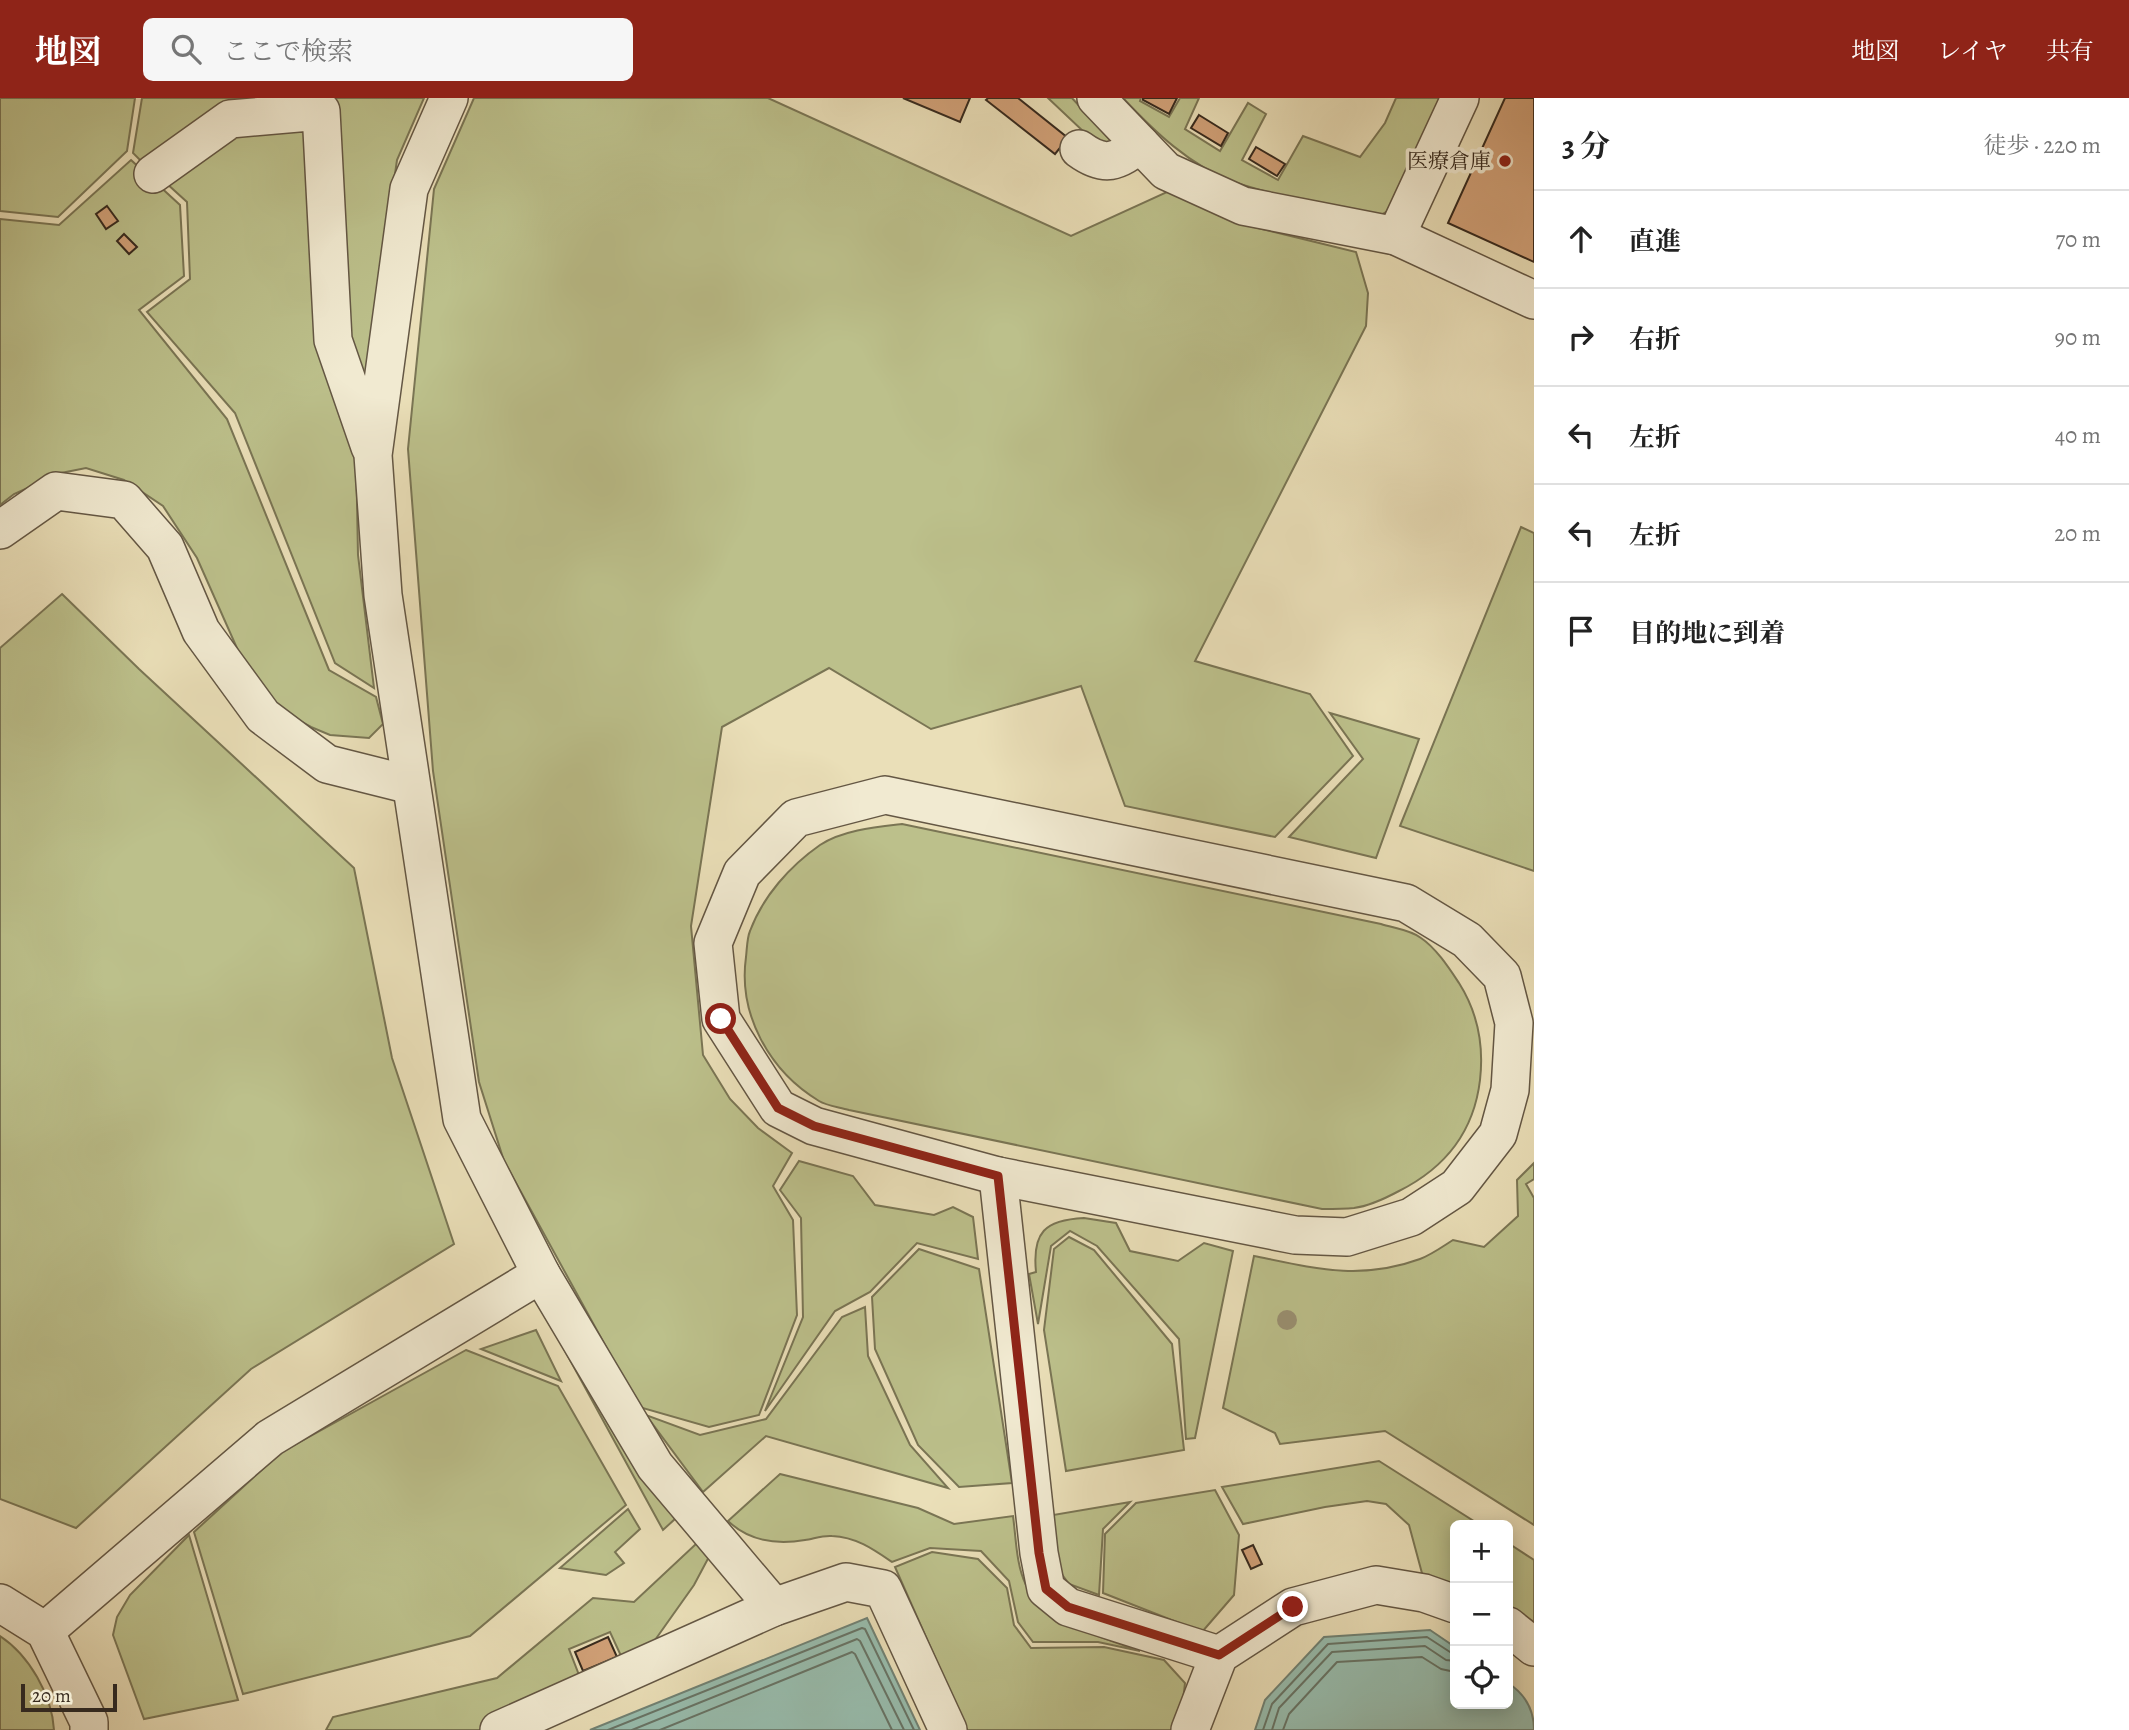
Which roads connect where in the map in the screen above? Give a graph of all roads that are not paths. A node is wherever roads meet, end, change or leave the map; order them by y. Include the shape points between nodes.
1 (449, 98) edge
2 (1096, 98) edge
3 (1460, 98) edge
4 (1140, 144) junction
5 (1079, 149) dead end
6 (153, 174) dead end
7 (1396, 236) junction
8 (1534, 300) edge
9 (373, 455) junction
10 (0, 530) edge
11 (411, 785) junction
12 (998, 1176) junction
13 (541, 1274) junction
14 (1450, 1602) edge
15 (0, 1603) edge
16 (774, 1607) junction
17 (1513, 1630) edge
18 (45, 1631) junction
19 (1534, 1647) edge
20 (1219, 1655) junction
21 (941, 1727) edge
22 (89, 1730) edge
23 (499, 1730) edge
24 (1190, 1730) edge

1 - 9 street via 410,189
2 - 4 street
3 - 7 street
4 - 5 street via 1121,159 1105,161
4 - 7 street via 1166,171 1243,206
6 - 9 street via 230,118 321,111 333,340
7 - 8 street
9 - 11 street via 383,595
10 - 11 street via 56,491 124,500 165,547 201,631 263,716 327,764
11 - 13 street via 462,1119
12 - 12 street via 814,1126 778,1108 721,1019 713,943 742,873 796,818 886,795 1406,903 1467,940 1502,976 1514,1023 1510,1090 1498,1134 1457,1187 1411,1217 1347,1237 1296,1235
12 - 20 street via 1046,1589 1068,1607
13 - 16 street via 655,1466
13 - 18 street via 270,1438
14 - 20 street via 1376,1585 1293,1607
15 - 18 street
16 - 21 street via 846,1582 883,1589
16 - 23 street
17 - 19 street
18 - 22 street
20 - 24 street

